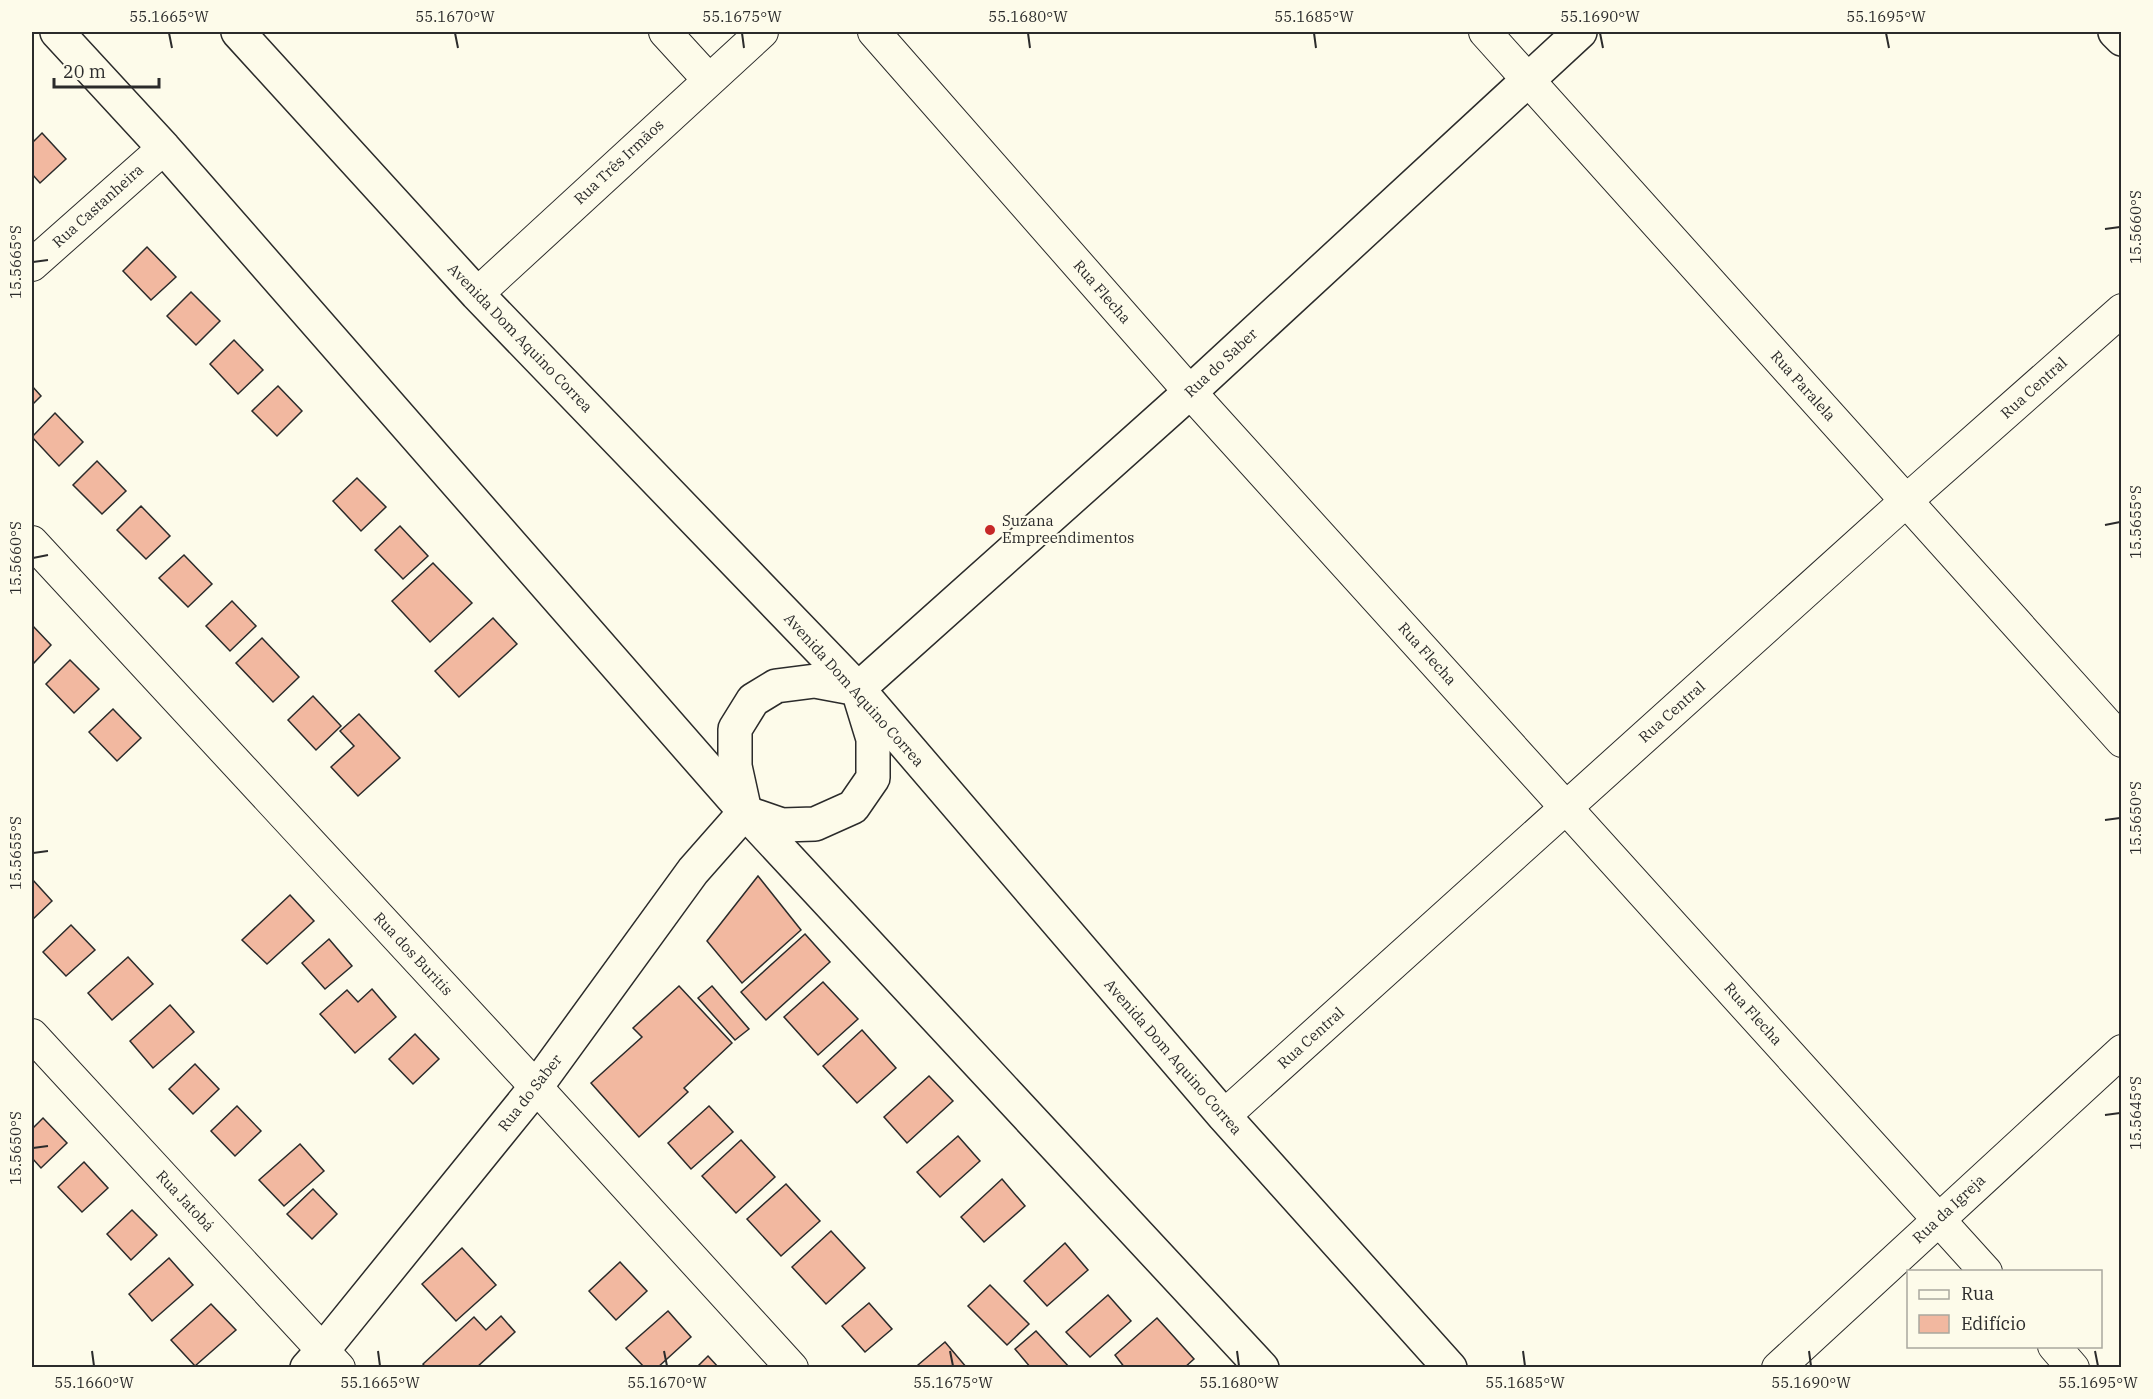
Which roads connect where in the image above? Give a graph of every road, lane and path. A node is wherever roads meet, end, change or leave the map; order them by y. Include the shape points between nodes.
1 (57, 32) edge
2 (238, 32) edge
3 (666, 32) edge
4 (762, 32) edge
5 (874, 32) edge
6 (1485, 32) edge
7 (1580, 32) edge
8 (2115, 32) edge
9 (2121, 39) edge
10 (708, 79) junction
11 (1528, 79) junction
12 (164, 148) junction
13 (32, 265) edge
14 (477, 294) junction
15 (2121, 310) edge
16 (1190, 392) junction
17 (1906, 501) junction
18 (32, 542) edge
19 (858, 689) junction
20 (2121, 741) edge
21 (1566, 807) junction
22 (745, 812) junction
23 (32, 1035) edge
24 (2121, 1051) edge
25 (536, 1087) junction
26 (1224, 1116) junction
27 (1938, 1219) junction
28 (1984, 1270) edge
29 (2055, 1348) edge
30 (323, 1362) edge
31 (792, 1368) edge
32 (1262, 1368) edge
33 (1450, 1368) edge
34 (1778, 1368) edge
35 (2073, 1368) edge

1 - 12 street
2 - 14 street, Avenida Dom Aquino Correa
3 - 10 street
4 - 10 street, Rua Três Irmãos
5 - 16 street, Rua Flecha
6 - 11 street, Rua Paralela
7 - 11 street, Rua do Saber
8 - 9 street
10 - 14 street, Rua Três Irmãos
11 - 16 street, Rua do Saber
11 - 17 street, Rua Paralela
12 - 13 street, Rua Castanheira
12 - 22 street
14 - 19 street, Avenida Dom Aquino Correa
15 - 17 street, Rua Central
16 - 19 street, Rua do Saber
16 - 21 street, Rua Flecha
17 - 20 street, Rua Paralela
17 - 21 street, Rua Central
18 - 25 street, Rua dos Buritis
19 - 22 street via 815,681 776,686 753,700 735,729 735,766
19 - 22 street via 873,739 873,778 853,807 815,824 782,825
19 - 26 street, Avenida Dom Aquino Correa
21 - 26 street, Rua Central
21 - 27 street, Rua Flecha
22 - 25 street, Rua do Saber via 693,871
22 - 32 street
23 - 30 street, Rua Jatobá
24 - 27 street, Rua da Igreja
25 - 30 street, Rua do Saber
25 - 31 street, Rua dos Buritis
26 - 33 street, Avenida Dom Aquino Correa
27 - 28 street, Rua Flecha
27 - 34 street, Rua da Igreja
29 - 35 street

